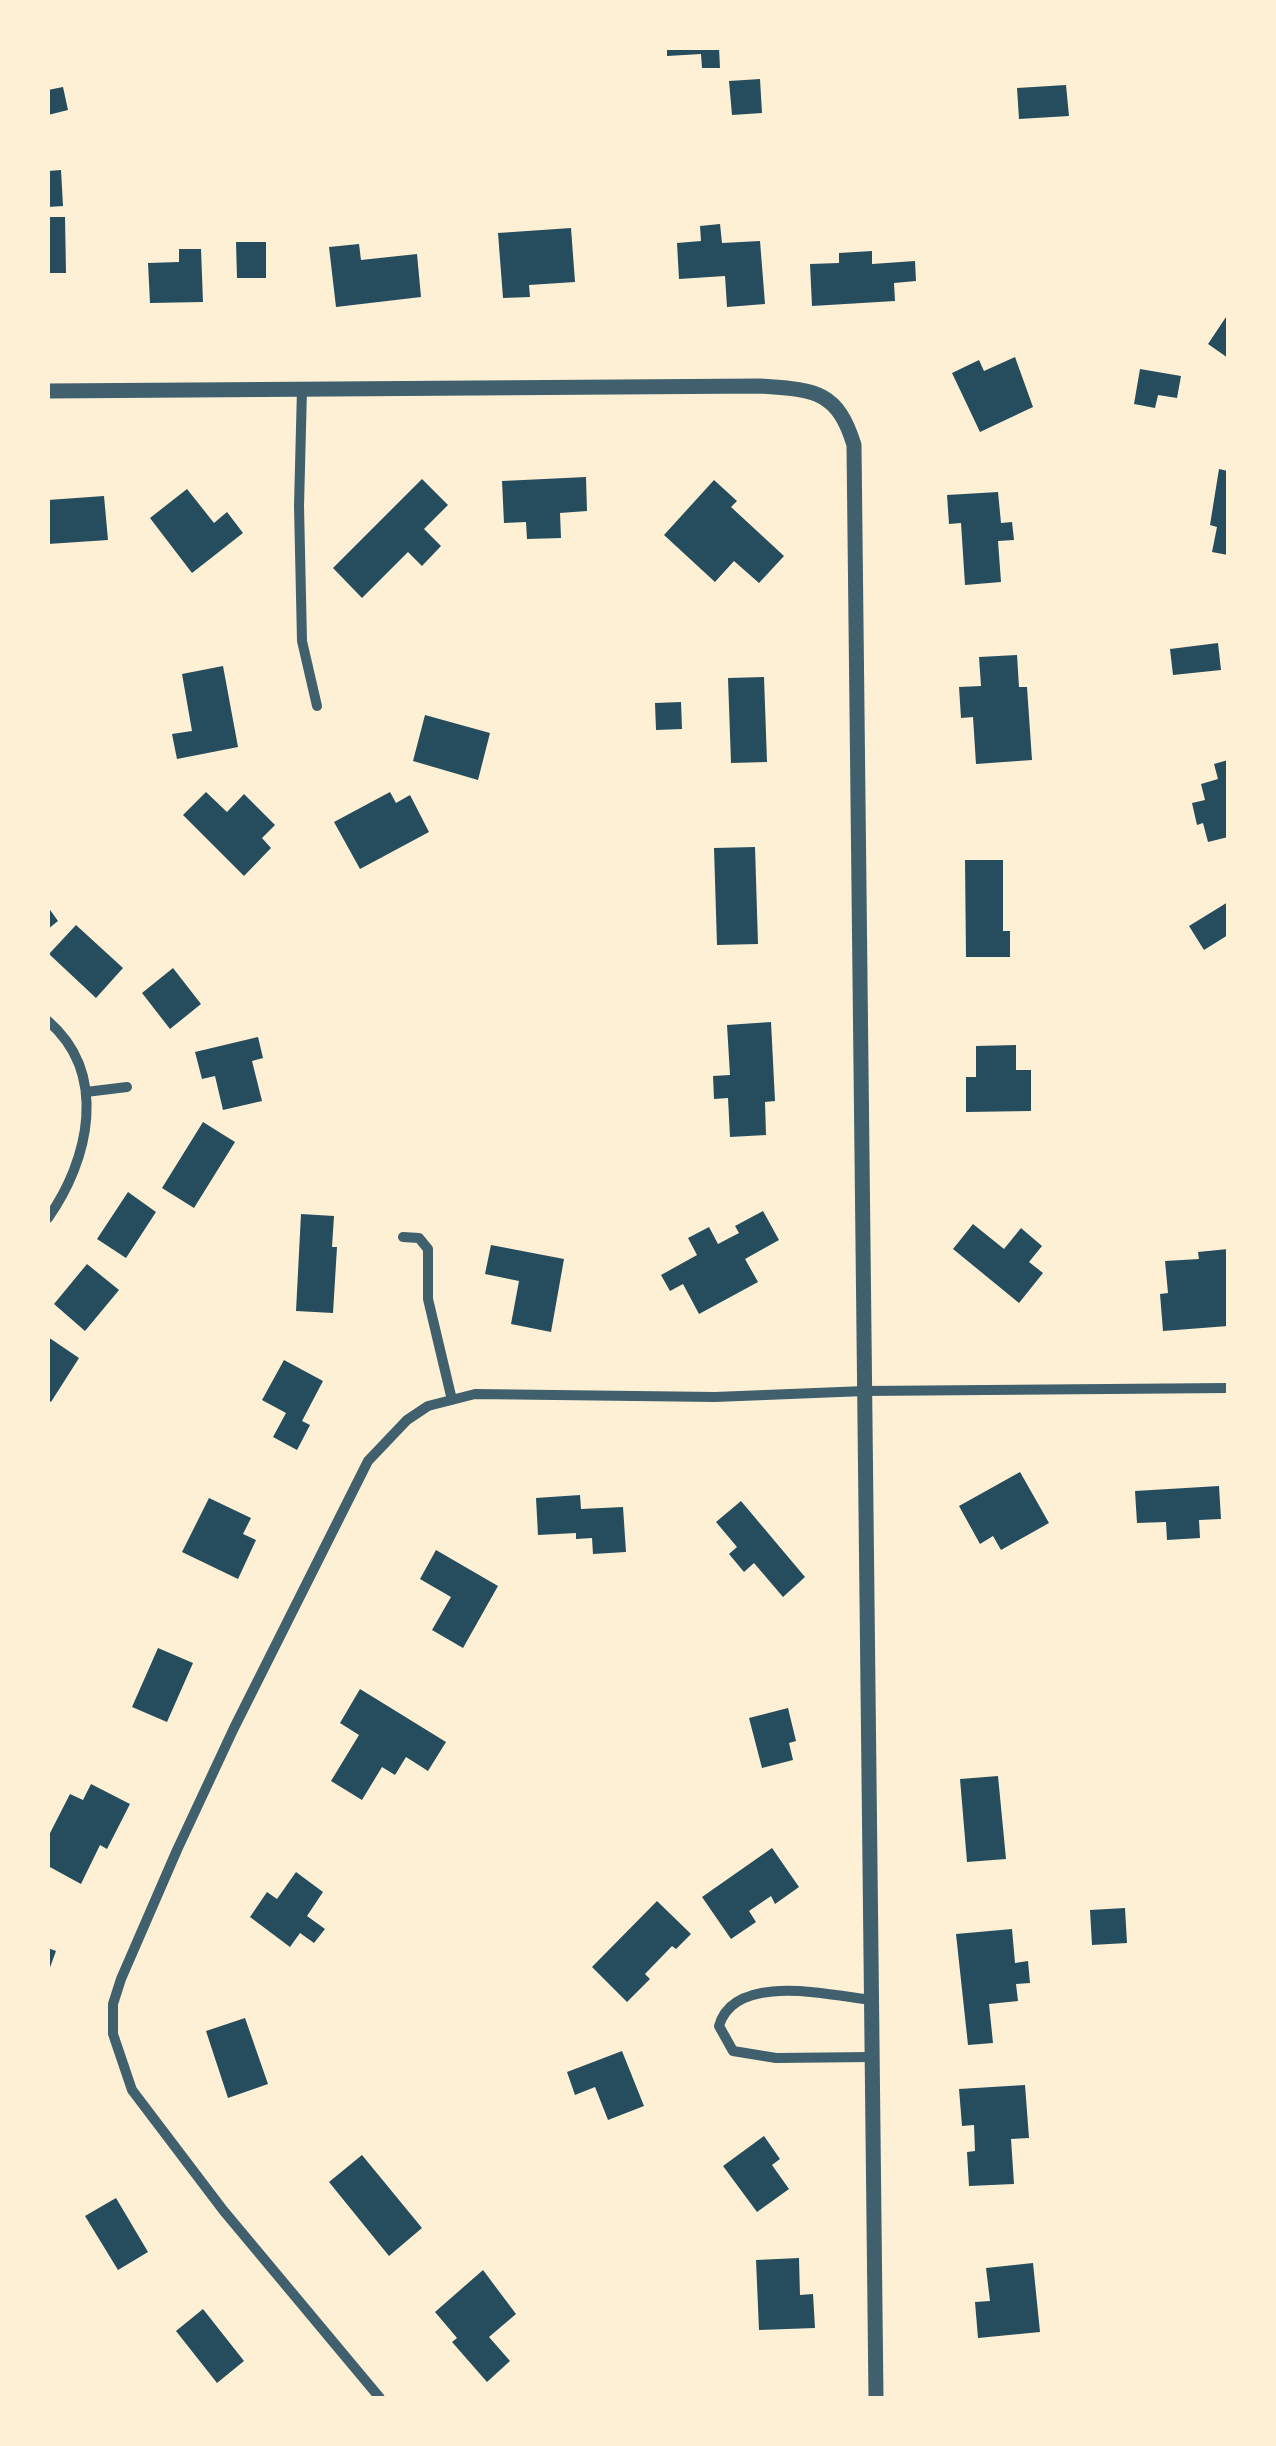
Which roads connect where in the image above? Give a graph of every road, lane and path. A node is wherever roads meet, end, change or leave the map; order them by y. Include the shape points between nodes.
1 (302, 389) junction
2 (48, 391) edge
3 (317, 706) dead end
4 (48, 1021) edge
5 (127, 1087) dead end
6 (86, 1092) junction
7 (48, 1218) edge
8 (403, 1237) dead end
9 (1228, 1388) edge
10 (864, 1391) junction
11 (452, 1400) junction
12 (872, 2000) junction
13 (872, 2057) junction
14 (380, 2398) edge
15 (876, 2398) edge

1 - 2 street
1 - 3 street via 302,641
1 - 10 street via 760,386 826,397 847,422 854,445
4 - 6 street via 69,1047
5 - 6 street
6 - 7 street via 79,1161
8 - 11 street via 419,1238 428,1248 428,1299
9 - 10 street
10 - 11 street via 715,1397 502,1393
10 - 12 street
11 - 14 street via 407,1420 368,1460 177,1850 114,2004 113,2034 132,2090
12 - 13 street
12 - 13 street via 759,1992 732,2002 719,2026 733,2051 776,2058
13 - 15 street

